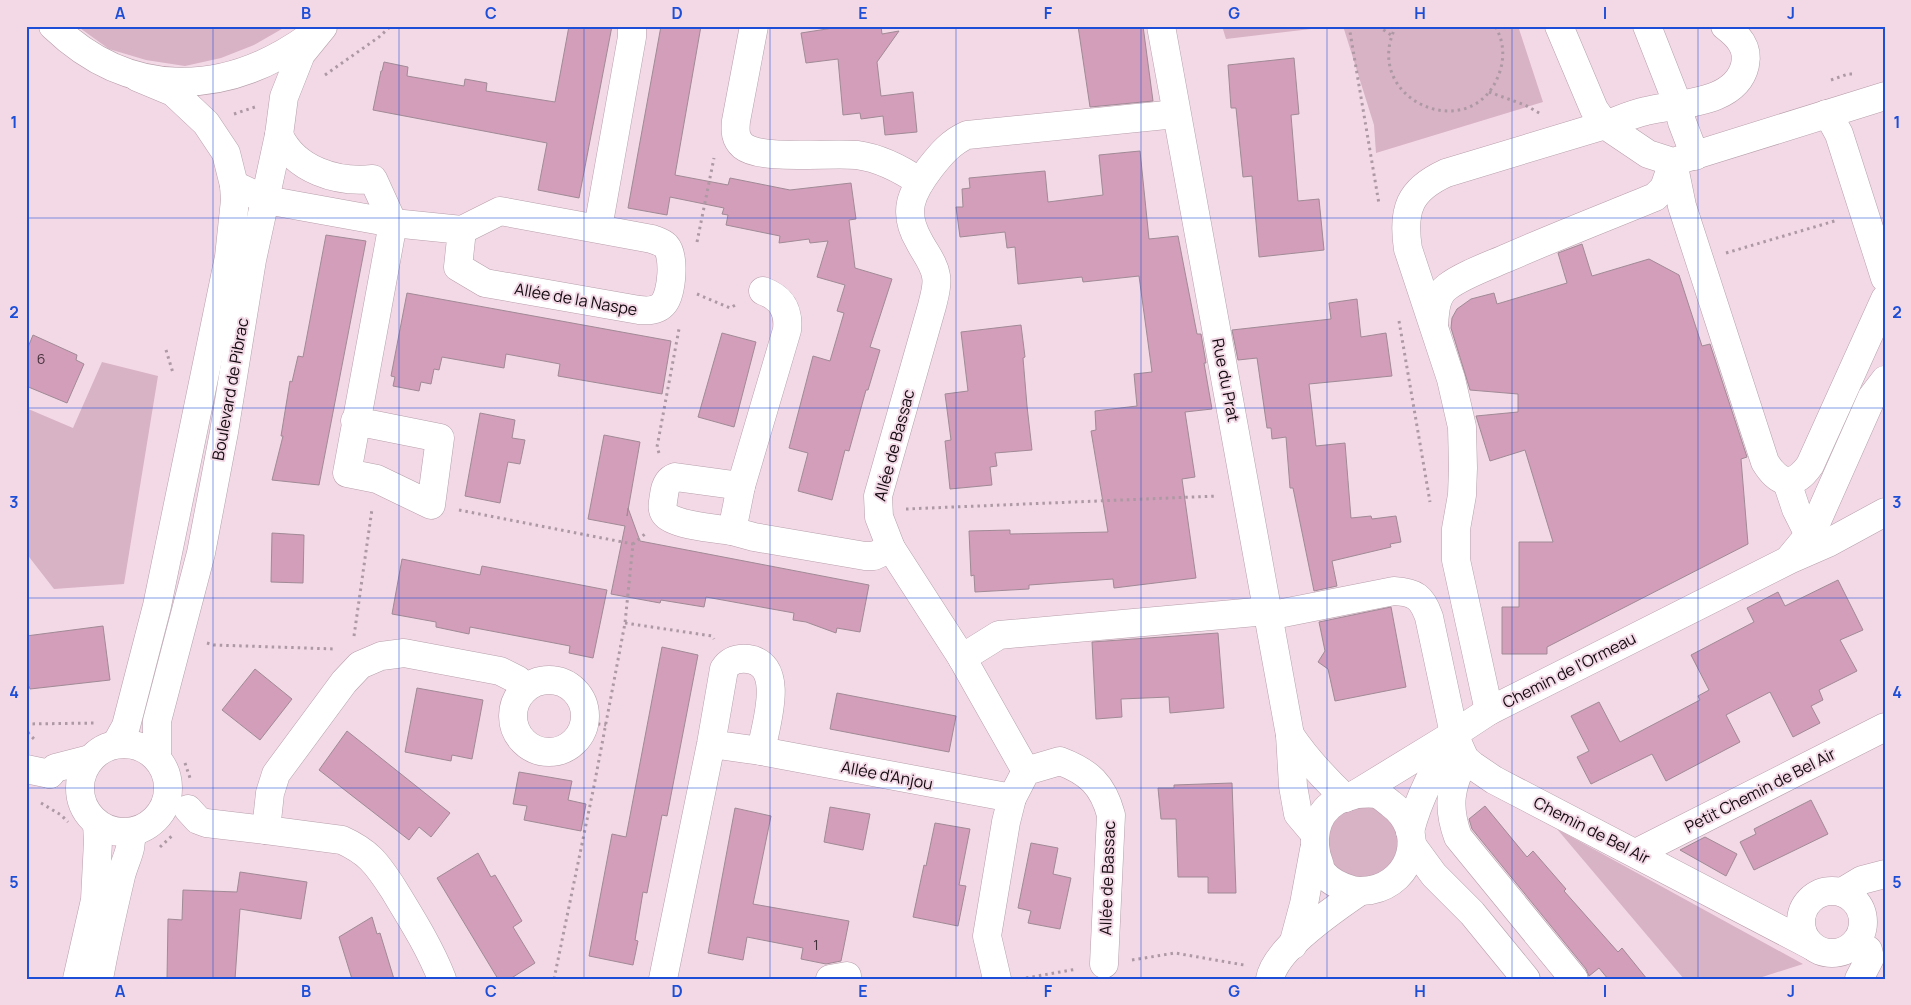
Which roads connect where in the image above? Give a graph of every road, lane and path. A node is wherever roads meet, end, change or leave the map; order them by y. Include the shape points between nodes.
1 (53, 26) edge
2 (391, 26) edge
3 (632, 26) edge
4 (754, 26) edge
5 (1162, 26) edge
6 (1349, 26) edge
7 (1378, 26) edge
8 (1396, 26) edge
9 (1495, 26) edge
10 (1559, 26) edge
11 (1647, 26) edge
12 (1725, 26) edge
13 (324, 27) edge
14 (1392, 35) junction
15 (137, 77) junction
16 (322, 77) dead end
17 (1489, 92) junction
18 (1885, 96) edge
19 (1678, 105) junction
20 (255, 107) dead end
21 (1176, 114) junction
22 (1826, 114) junction
23 (227, 116) dead end
24 (1605, 124) junction
25 (1577, 134) junction
26 (279, 136) junction
27 (1684, 159) junction
28 (920, 182) junction
29 (234, 185) junction
30 (266, 200) junction
31 (1863, 212) junction
32 (1381, 214) dead end
33 (393, 223) junction
34 (598, 228) junction
35 (462, 230) junction
36 (1699, 260) junction
37 (1885, 278) edge
38 (670, 279) junction
39 (763, 292) joint
40 (1885, 299) edge
41 (1398, 312) dead end
42 (1434, 326) junction
43 (1885, 380) edge
44 (356, 421) junction
45 (377, 478) junction
46 (1787, 482) junction
47 (740, 486) junction
48 (1249, 503) junction
49 (431, 505) junction
50 (1431, 509) dead end
51 (878, 510) junction
52 (1885, 512) edge
53 (665, 515) junction
54 (732, 531) junction
55 (1818, 539) junction
56 (633, 544) junction
57 (891, 548) junction
58 (1268, 613) junction
59 (625, 623) junction
60 (180, 636) junction
61 (353, 640) dead end
62 (342, 649) dead end
63 (962, 658) junction
64 (727, 664) junction
65 (525, 689) junction
66 (1489, 711) junction
67 (595, 723) junction
68 (26, 724) edge
69 (1885, 727) edge
70 (110, 733) junction
71 (1290, 735) junction
72 (711, 744) junction
73 (1460, 746) junction
74 (761, 752) junction
75 (156, 758) junction
76 (90, 759) junction
77 (1026, 771) junction
78 (38, 772) edge
79 (1351, 796) junction
80 (1012, 798) junction
81 (81, 801) junction
82 (197, 816) dead end
83 (97, 824) junction
84 (266, 830) junction
85 (131, 832) junction
86 (1411, 838) junction
87 (1314, 841) junction
88 (1636, 853) junction
89 (1885, 874) edge
90 (1447, 888) junction
91 (1371, 890) junction
92 (1842, 892) junction
93 (1808, 901) junction
94 (1745, 912) junction
95 (1293, 945) junction
96 (1812, 946) junction
97 (1870, 959) edge
98 (1104, 964) junction
99 (1271, 974) edge
100 (83, 978) edge
101 (442, 979) edge
102 (554, 979) edge
103 (663, 979) edge
104 (997, 979) edge
105 (1023, 979) edge
106 (1526, 979) edge
107 (1574, 979) edge

1 - 15 street via 95,58
2 - 16 path
3 - 34 street
4 - 28 street via 736,121 736,134 741,144 750,150 776,154 867,157 904,171
5 - 21 street, Rue du Prat
6 - 32 path
7 - 14 path
8 - 14 path
9 - 17 path via 1503,56 1496,81
10 - 24 street via 1594,108
11 - 19 street
12 - 19 street via 1740,40 1744,49 1746,57 1741,75 1735,84 1718,96
13 - 15 street via 279,56 226,78 177,83
13 - 26 street, Boulevard de Pibrac via 301,54 291,75 284,96
14 - 17 path via 1390,69 1400,89 1417,104 1449,112 1471,106
15 - 29 street, Boulevard de Pibrac via 173,92 206,124 226,153
17 - 25 path via 1525,105
18 - 22 street
19 - 24 street via 1638,112
19 - 27 street
20 - 23 path
21 - 28 street, Allée de Bassac via 967,135 950,145
21 - 48 street, Rue du Prat
22 - 27 street
22 - 31 street via 1839,134
24 - 25 street
24 - 27 street via 1648,154
25 - 42 street via 1446,173 1429,180 1410,202 1405,230 1408,249
26 - 30 street, Boulevard de Pibrac
26 - 33 street via 294,158 317,172 373,179
27 - 36 street via 1682,206
27 - 42 street via 1655,197 1482,268 1447,287 1436,305
28 - 51 street, Allée de Bassac via 910,203 910,220 932,264 937,284 878,496
29 - 30 street
29 - 70 street, Boulevard de Pibrac via 229,257 157,606 126,726
30 - 33 street
30 - 60 street, Boulevard de Pibrac via 252,260 201,553
31 - 36 path
31 - 37 street
33 - 35 street
33 - 44 street
34 - 35 street, Allée de la Naspe via 500,211
34 - 38 street, Allée de la Naspe via 663,243 670,253
35 - 38 street, Allée de la Naspe via 458,267 485,283 652,310 664,303
36 - 46 street via 1765,462 1771,473
38 - 39 path via 687,290 730,308
39 - 47 street via 781,302 788,322
40 - 46 street via 1810,465 1797,479
41 - 50 path
42 - 66 street via 1462,427 1462,495 1456,529 1456,560
43 - 55 street, Chemin de l'Ormeau via 1872,397 1821,513
44 - 45 street via 347,473
44 - 49 street via 440,438
45 - 49 street
45 - 61 path
46 - 55 street via 1796,509
47 - 53 street via 687,477 672,478 665,488
47 - 54 street
48 - 51 path via 1231,496
48 - 58 street, Rue du Prat
49 - 56 path
51 - 57 street, Allée de Bassac
52 - 55 street, Chemin de l'Ormeau
53 - 54 street via 672,520
53 - 56 path
54 - 57 street via 865,556 874,556
55 - 66 street, Chemin de l'Ormeau via 1789,560
56 - 59 path
57 - 63 street, Allée de Bassac
58 - 63 street via 998,635
58 - 71 street, Rue du Prat
58 - 73 street via 1394,591 1416,596 1429,617
59 - 64 path via 712,636
59 - 67 path
60 - 62 path via 214,645
60 - 75 street, Boulevard de Pibrac via 157,720
63 - 77 street, Allée de Bassac
64 - 72 street via 722,676
64 - 74 street via 737,659 757,661 770,678 772,687
65 - 67 street via 536,682 561,681 580,697
65 - 67 street via 517,699 513,723 526,745 538,751 563,750
65 - 84 street via 518,680 500,671 404,653 381,656 360,665 276,774
66 - 73 street, Chemin de l'Ormeau
67 - 102 path
68 - 70 path
69 - 88 street, Petit Chemin de Bel Air
70 - 75 street via 145,749
70 - 76 street via 102,749
71 - 79 street, Rue du Prat via 1317,771
71 - 87 street, Rue du Prat via 1298,814
72 - 74 street, Allée d'Anjou
72 - 103 street
73 - 79 street, Chemin de l'Ormeau
73 - 86 street via 1435,767 1416,809
73 - 88 street, Chemin de Bel Air via 1479,770 1494,780
73 - 107 street via 1450,807 1458,837
74 - 80 street, Allée d'Anjou
75 - 85 street via 168,784 166,799 161,812 148,825
76 - 78 street
76 - 81 street via 82,771
77 - 80 street
77 - 98 street, Allée de Bassac via 1060,761 1090,776 1104,793 1111,815
78 - 81 street
79 - 86 street via 1377,794 1397,808 1406,820
79 - 87 street via 1335,802 1322,814
80 - 104 street via 986,936
81 - 83 street
82 - 84 street
83 - 85 street
83 - 100 street via 94,900
84 - 101 street via 342,840 370,857 405,908
85 - 100 street via 132,843 105,942
86 - 90 street
86 - 91 street via 1403,870 1391,883
87 - 91 street via 1323,873 1339,886
87 - 95 street via 1304,904
88 - 94 street, Chemin de Bel Air
89 - 92 street via 1862,880
90 - 91 street via 1405,884
90 - 106 street
91 - 95 street via 1334,908
92 - 93 street via 1818,894
92 - 97 street, Chemin de Bel Air via 1853,898 1860,908 1864,920 1862,932
93 - 94 street via 1779,909
93 - 96 street via 1802,912 1801,924 1804,936
94 - 96 street, Chemin de Bel Air
95 - 99 street via 1281,955
96 - 97 street, Chemin de Bel Air via 1822,952 1834,954 1846,950
98 - 99 path via 1174,953
98 - 105 path

